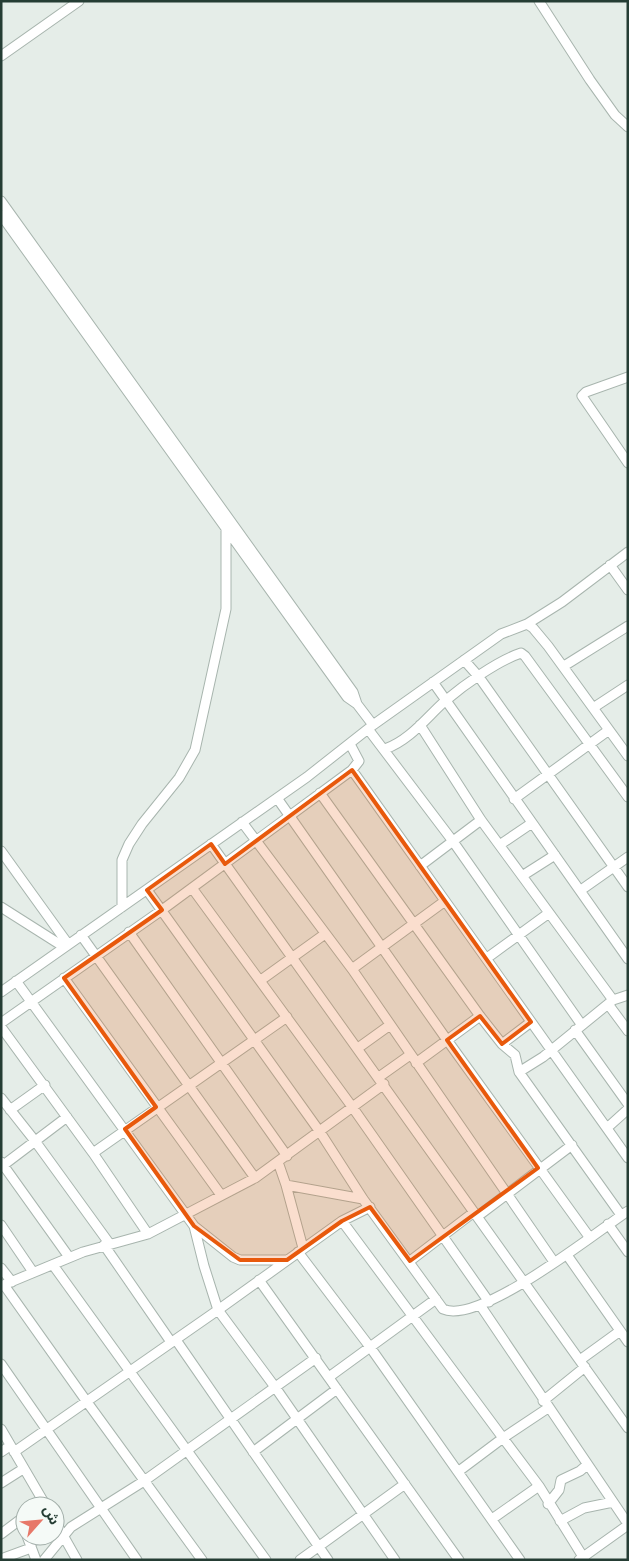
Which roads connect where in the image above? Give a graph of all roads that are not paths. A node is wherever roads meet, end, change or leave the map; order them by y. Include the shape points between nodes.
1 (79, 1) edge
2 (538, 1) edge
3 (1, 56) edge
4 (628, 128) edge
5 (1, 201) edge
6 (1, 215) edge
7 (628, 377) edge
8 (628, 463) edge
9 (226, 528) junction
10 (628, 552) edge
11 (610, 564) junction
12 (628, 590) edge
13 (527, 624) junction
14 (628, 626) edge
15 (464, 660) junction
16 (564, 666) junction
17 (479, 677) junction
18 (433, 682) junction
19 (628, 685) edge
20 (446, 700) junction
21 (357, 704) junction
22 (593, 708) junction
23 (420, 725) junction
24 (371, 727) junction
25 (609, 730) junction
26 (350, 744) junction
27 (589, 745) junction
28 (625, 745) edge
29 (385, 749) junction
30 (628, 756) edge
31 (352, 770) junction
32 (548, 775) junction
33 (320, 793) junction
34 (628, 797) edge
35 (277, 798) junction
36 (514, 799) junction
37 (288, 815) junction
38 (481, 820) junction
39 (242, 822) junction
40 (532, 823) junction
41 (452, 840) junction
42 (255, 841) junction
43 (211, 844) junction
44 (500, 844) junction
45 (1, 851) edge
46 (555, 854) junction
47 (628, 857) edge
48 (225, 864) junction
49 (420, 866) junction
50 (614, 867) junction
51 (522, 876) junction
52 (628, 887) edge
53 (192, 888) junction
54 (147, 890) junction
55 (580, 890) junction
56 (445, 901) junction
57 (1, 907) edge
58 (122, 907) junction
59 (162, 910) junction
60 (548, 913) junction
61 (413, 925) junction
62 (129, 932) junction
63 (325, 934) junction
64 (518, 934) junction
65 (81, 936) junction
66 (66, 946) junction
67 (381, 947) junction
68 (95, 956) junction
69 (293, 957) junction
70 (487, 958) junction
71 (628, 959) edge
72 (352, 969) junction
73 (64, 978) junction
74 (261, 980) junction
75 (16, 981) junction
76 (1, 992) edge
77 (628, 995) edge
78 (31, 1002) junction
79 (611, 1002) junction
80 (480, 1016) junction
81 (287, 1017) junction
82 (531, 1022) junction
83 (1, 1023) edge
84 (390, 1024) junction
85 (1, 1027) edge
86 (578, 1027) junction
87 (628, 1031) edge
88 (254, 1040) junction
89 (447, 1040) junction
90 (502, 1044) junction
91 (358, 1048) junction
92 (552, 1050) junction
93 (413, 1059) junction
94 (222, 1063) junction
95 (519, 1072) junction
96 (382, 1081) junction
97 (45, 1085) junction
98 (189, 1085) junction
99 (1, 1098) edge
100 (628, 1104) edge
101 (156, 1107) junction
102 (353, 1108) junction
103 (628, 1109) edge
104 (10, 1110) junction
105 (67, 1117) junction
106 (607, 1128) junction
107 (126, 1129) junction
108 (320, 1132) junction
109 (36, 1141) junction
110 (572, 1145) junction
111 (93, 1153) junction
112 (287, 1156) junction
113 (628, 1158) edge
114 (278, 1162) junction
115 (2, 1165) edge
116 (538, 1168) junction
117 (255, 1178) junction
118 (286, 1185) junction
119 (507, 1194) junction
120 (221, 1195) junction
121 (363, 1199) junction
122 (370, 1207) junction
123 (624, 1213) edge
124 (476, 1214) junction
125 (185, 1215) junction
126 (342, 1221) junction
127 (608, 1224) junction
128 (1, 1225) edge
129 (194, 1226) junction
130 (148, 1234) junction
131 (444, 1237) junction
132 (590, 1238) junction
133 (106, 1244) junction
134 (301, 1250) junction
135 (628, 1252) edge
136 (567, 1255) junction
137 (69, 1257) junction
138 (286, 1260) junction
139 (410, 1261) junction
140 (554, 1262) junction
141 (53, 1265) junction
142 (1, 1268) edge
143 (33, 1272) junction
144 (259, 1280) junction
145 (523, 1282) junction
146 (6, 1284) edge
147 (436, 1299) junction
148 (490, 1302) junction
149 (480, 1306) junction
150 (218, 1310) junction
151 (412, 1316) junction
152 (620, 1331) junction
153 (174, 1341) junction
154 (628, 1342) edge
155 (370, 1347) junction
156 (316, 1358) junction
157 (582, 1363) junction
158 (1, 1364) edge
159 (130, 1371) junction
160 (329, 1377) junction
161 (275, 1388) junction
162 (337, 1389) junction
163 (87, 1402) junction
164 (546, 1405) junction
165 (296, 1418) junction
166 (231, 1420) junction
167 (628, 1428) edge
168 (1, 1429) edge
169 (48, 1430) junction
170 (503, 1438) junction
171 (12, 1449) junction
172 (186, 1451) junction
173 (1, 1452) edge
174 (253, 1452) junction
175 (587, 1465) junction
176 (23, 1469) junction
177 (459, 1471) junction
178 (144, 1481) junction
179 (1, 1484) edge
180 (405, 1484) junction
181 (539, 1486) junction
182 (38, 1496) edge
183 (613, 1502) junction
184 (548, 1504) junction
185 (102, 1509) junction
186 (363, 1514) junction
187 (492, 1519) junction
188 (560, 1520) junction
189 (15, 1524) edge
190 (628, 1524) edge
191 (1, 1534) edge
192 (65, 1534) edge
193 (65, 1538) edge
194 (24, 1546) edge
195 (30, 1546) edge
196 (56, 1546) edge
197 (319, 1546) junction
198 (516, 1558) edge
199 (1, 1559) edge
200 (583, 1559) edge
201 (36, 1560) edge
202 (44, 1560) edge
203 (77, 1560) edge
204 (137, 1560) edge
205 (202, 1560) edge
206 (266, 1560) edge
207 (300, 1560) edge
208 (328, 1560) edge
209 (395, 1560) edge
210 (460, 1560) edge

1 - 3 street
2 - 4 street via 590,80
5 - 21 street via 353,692
6 - 9 street
7 - 8 street via 582,396
9 - 21 street via 347,697
9 - 58 street via 226,609 195,750 179,778 129,844 122,860
10 - 11 street
11 - 12 street
11 - 13 street via 562,602
13 - 15 street via 502,634
13 - 16 street
14 - 16 street
15 - 17 street
15 - 18 street
16 - 22 street
17 - 20 street
17 - 27 street via 516,655 525,656
17 - 32 street
18 - 20 street
18 - 24 street
19 - 22 street
20 - 23 street
20 - 36 street
21 - 24 street
22 - 25 street
23 - 29 street
23 - 38 street
24 - 26 street
24 - 29 street
25 - 27 street
25 - 28 street
26 - 31 street via 359,761
26 - 35 street
27 - 32 street
27 - 34 street
28 - 30 street
29 - 41 street
31 - 33 street
31 - 49 street
32 - 36 street
32 - 50 street
33 - 37 street
33 - 61 street
35 - 37 street
35 - 39 street
36 - 40 street
37 - 42 street
37 - 67 street
38 - 41 street
38 - 44 street
39 - 42 street
39 - 43 street
40 - 44 street
40 - 46 street
41 - 49 street
41 - 64 street
42 - 48 street
42 - 63 street
43 - 48 street
43 - 54 street
44 - 51 street
45 - 66 street
46 - 51 street
46 - 55 street
47 - 50 street
48 - 53 street
48 - 69 street
49 - 56 street
50 - 52 street
50 - 55 street
51 - 60 street
53 - 59 street
53 - 74 street
54 - 58 street
54 - 59 street
55 - 71 street
56 - 61 street
56 - 70 street
57 - 66 street
58 - 65 street
59 - 62 street
59 - 88 street
60 - 64 street
60 - 79 street
61 - 67 street
61 - 80 street
62 - 68 street
62 - 94 street
63 - 69 street
63 - 72 street
64 - 70 street
64 - 86 street
65 - 66 street
65 - 68 street
66 - 75 street
67 - 72 street
67 - 89 street
68 - 73 street
68 - 98 street
69 - 74 street
69 - 91 street
70 - 82 street
72 - 84 street
73 - 78 street
73 - 101 street
74 - 81 street
75 - 76 street
75 - 78 street
77 - 79 street
78 - 83 street
78 - 107 street
79 - 86 street
79 - 87 street
80 - 89 street
80 - 90 street
81 - 88 street
81 - 102 street
82 - 90 street
82 - 92 street
84 - 91 street
84 - 93 street
85 - 97 street
86 - 92 street
86 - 100 street
88 - 94 street
88 - 108 street
89 - 93 street
89 - 116 street
90 - 95 street via 515,1055
91 - 96 street
92 - 95 street
92 - 106 street
93 - 96 street
93 - 119 street
94 - 98 street
94 - 112 street
95 - 110 street
96 - 102 street
96 - 124 street
97 - 104 street
97 - 105 street
98 - 101 street
98 - 117 street
99 - 104 street
101 - 107 street
101 - 120 street
102 - 108 street
102 - 131 street
103 - 106 street
104 - 109 street
105 - 109 street
105 - 111 street
106 - 113 street
107 - 111 street
107 - 125 street
108 - 112 street
108 - 121 street
109 - 115 street
109 - 133 street
110 - 116 street
110 - 123 street
111 - 130 street
112 - 114 street
114 - 117 street
114 - 118 street
115 - 137 street
116 - 119 street
116 - 132 street
117 - 120 street
118 - 121 street
118 - 134 street
119 - 124 street
119 - 140 street
120 - 125 street
121 - 122 street
122 - 126 street
122 - 139 street
123 - 127 street
124 - 131 street
124 - 145 street
125 - 129 street
125 - 130 street
126 - 134 street
126 - 151 street
127 - 132 street
127 - 135 street
128 - 143 street
129 - 138 street via 240,1260
129 - 150 street
130 - 133 street
131 - 139 street
131 - 148 street
132 - 136 street
133 - 137 street
133 - 153 street
134 - 138 street
134 - 155 street
136 - 140 street
136 - 152 street
137 - 141 street
138 - 144 street
139 - 147 street
140 - 145 street
141 - 143 street
141 - 159 street
142 - 146 street
143 - 146 street
144 - 150 street
144 - 156 street
145 - 148 street
145 - 157 street
146 - 163 street
147 - 149 street via 447,1311
147 - 151 street
148 - 149 street
149 - 164 street
150 - 153 street
150 - 161 street
151 - 155 street
151 - 170 street
152 - 154 street
152 - 157 street
153 - 159 street
153 - 166 street
155 - 160 street
155 - 177 street
156 - 160 street
156 - 161 street
157 - 164 street
157 - 167 street
158 - 169 street
159 - 163 street
159 - 172 street
160 - 162 street
161 - 165 street
161 - 166 street
162 - 165 street
162 - 180 street
163 - 169 street
163 - 178 street
164 - 170 street
164 - 175 street
165 - 174 street
165 - 186 street
166 - 172 street
166 - 174 street
168 - 171 street
169 - 171 street
169 - 185 street
170 - 177 street
170 - 181 street
171 - 173 street
171 - 176 street
172 - 178 street
172 - 206 street
174 - 197 street
175 - 183 street
175 - 184 street via 561,1480 559,1490
176 - 179 street
176 - 182 street
177 - 187 street
178 - 185 street
178 - 205 street
180 - 186 street
180 - 210 street
181 - 184 street
181 - 187 street
183 - 188 street via 584,1508
183 - 190 street
184 - 188 street
185 - 192 street via 70,1527
185 - 204 street
186 - 197 street
186 - 209 street
187 - 198 street
188 - 200 street
189 - 191 street
190 - 200 street
193 - 203 street
194 - 199 street
195 - 201 street
196 - 202 street
197 - 207 street
197 - 208 street

